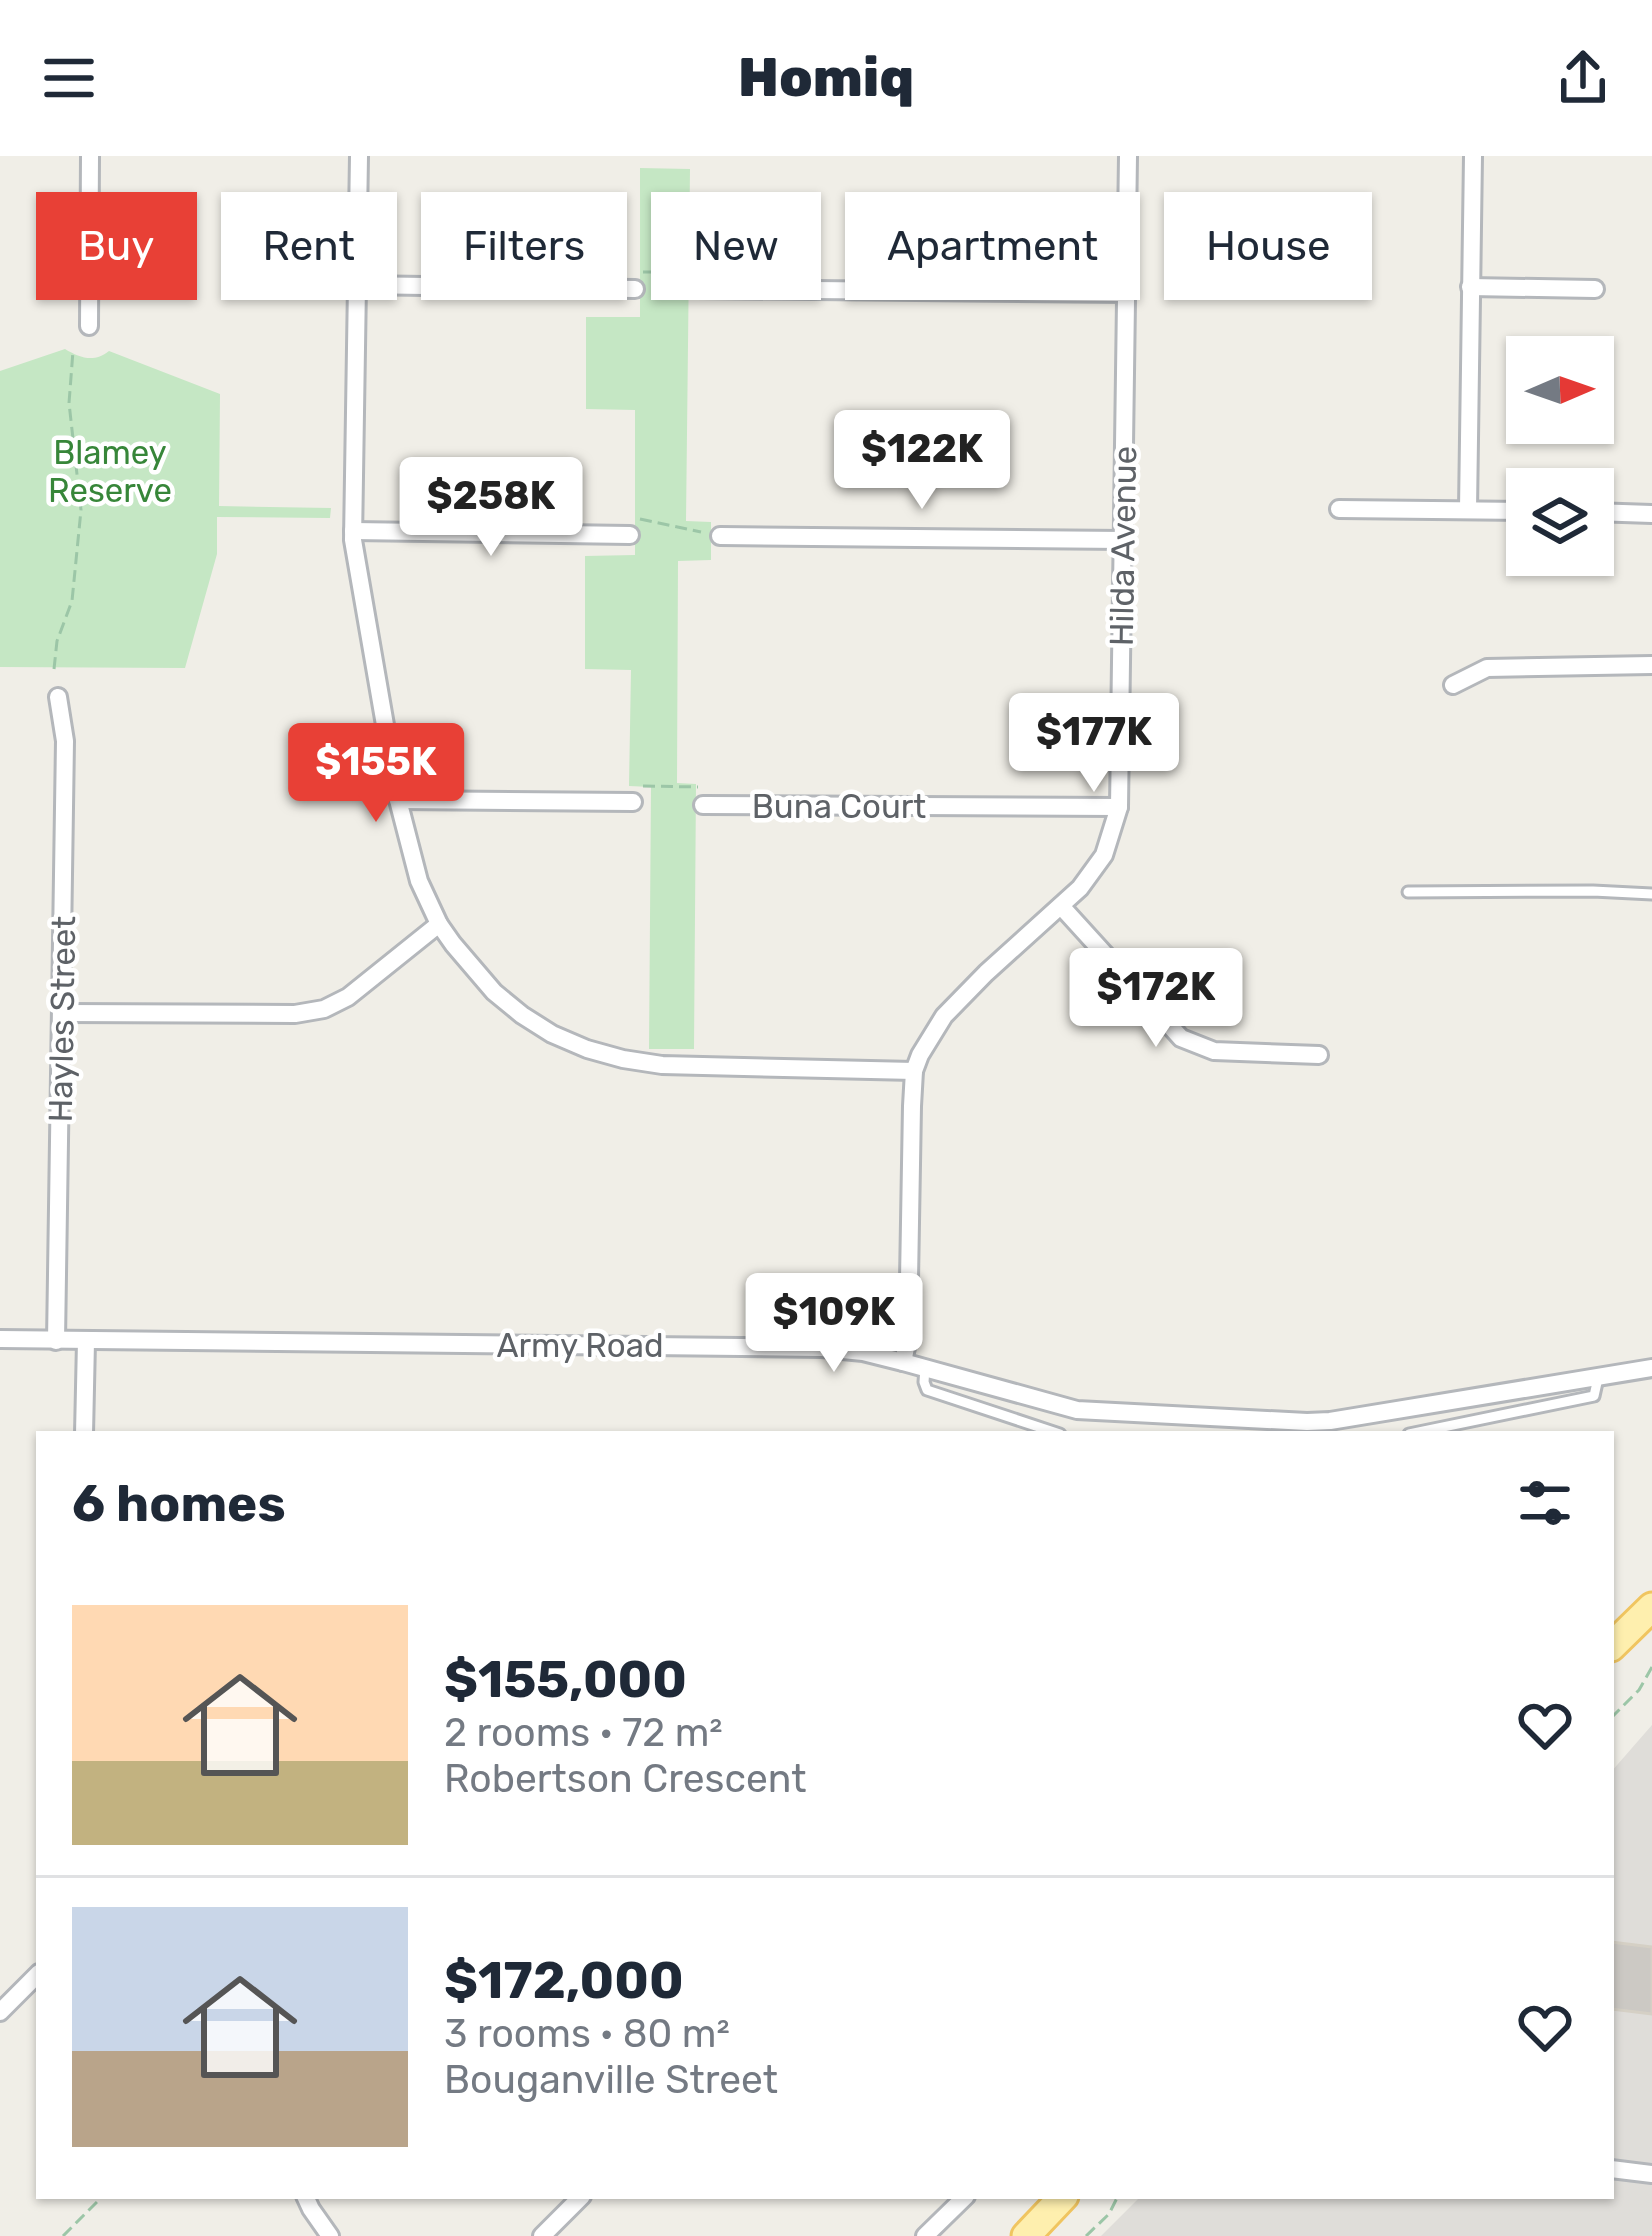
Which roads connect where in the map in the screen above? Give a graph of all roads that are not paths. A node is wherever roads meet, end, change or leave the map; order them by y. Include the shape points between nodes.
1 (90, 156) edge
2 (359, 156) edge
3 (1128, 156) edge
4 (1473, 156) edge
5 (358, 192) edge
6 (1127, 192) edge
7 (636, 280) road end
8 (397, 284) edge
9 (1470, 287) junction
10 (1595, 289) dead end
11 (357, 300) edge
12 (1125, 300) edge
13 (89, 326) dead end
14 (1340, 509) dead end
15 (1468, 510) junction
16 (1506, 511) edge
17 (1614, 513) edge
18 (1652, 514) edge
19 (632, 527) road end
20 (353, 530) junction
21 (720, 536) road end
22 (1123, 540) junction
23 (1652, 665) edge
24 (1453, 685) dead end
25 (58, 697) dead end
26 (632, 794) road end
27 (700, 796) road end
28 (398, 800) junction
29 (1119, 807) junction
30 (1408, 892) dead end
31 (1652, 894) edge
32 (1061, 906) junction
33 (439, 924) junction
34 (63, 1013) junction
35 (1319, 1055) dead end
36 (914, 1071) junction
37 (0, 1339) edge
38 (56, 1341) junction
39 (86, 1341) junction
40 (903, 1362) junction
41 (925, 1368) junction
42 (1652, 1368) edge
43 (1598, 1378) junction
44 (84, 1431) edge
45 (1051, 1431) edge
46 (1424, 1431) edge
47 (1652, 1607) edge
48 (1614, 1644) edge
49 (36, 1976) edge
50 (0, 2012) edge
51 (1614, 2169) edge
52 (1652, 2174) edge
53 (306, 2199) edge
54 (579, 2199) edge
55 (963, 2199) edge
56 (1061, 2199) edge
57 (330, 2236) edge
58 (542, 2236) edge
59 (926, 2236) edge
60 (1026, 2236) edge

1 - 13 street
2 - 5 street
3 - 6 street, Hilda Avenue
4 - 9 street
7 - 8 street
9 - 10 street
9 - 15 street
11 - 20 street
12 - 22 street, Hilda Avenue
14 - 15 street
15 - 16 street
17 - 18 street
19 - 20 street
20 - 28 street
21 - 22 street
22 - 29 street, Hilda Avenue
23 - 24 street via 1487,668
25 - 34 street, Hayles Street via 65,741
26 - 28 street
27 - 29 street, Buna Court
28 - 33 street
29 - 32 street, Hilda Avenue via 1104,855
30 - 31 lane
32 - 35 street via 1180,1038 1214,1052
32 - 36 street, Hilda Avenue via 944,1016
33 - 34 street via 324,1009
33 - 36 street via 494,992 587,1049 662,1066
34 - 38 street, Hayles Street
36 - 40 street, Hilda Avenue
37 - 38 street, Army Road
38 - 39 street, Army Road
39 - 40 street, Army Road via 822,1348
39 - 44 street
40 - 41 street, Army Road
41 - 43 street, Army Road via 1077,1410 1306,1422
41 - 45 lane via 927,1390
42 - 43 street, Army Road
43 - 46 lane via 1594,1396
47 - 48 main road
49 - 50 street
51 - 52 street
53 - 57 street
54 - 58 street
55 - 59 street
56 - 60 main road

